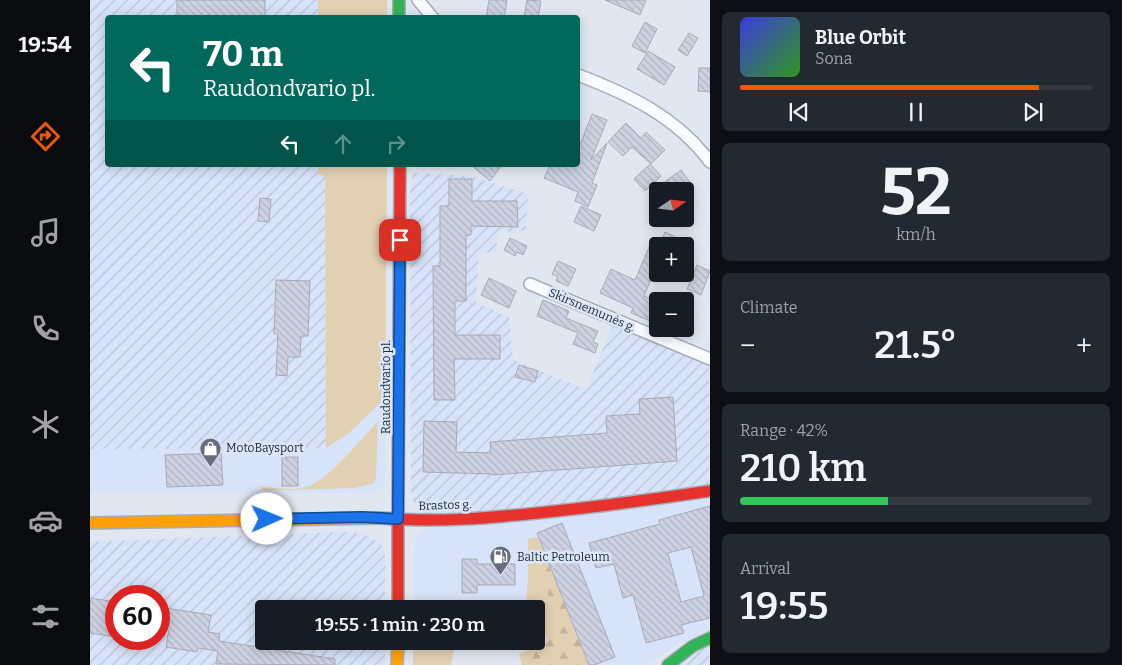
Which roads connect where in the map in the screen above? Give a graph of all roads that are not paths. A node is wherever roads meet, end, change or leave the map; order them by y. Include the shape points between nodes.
1 (399, 0) edge
2 (418, 0) edge
3 (399, 15) edge
4 (430, 15) edge
5 (580, 76) edge
6 (708, 156) edge
7 (400, 167) edge
8 (530, 284) dead end
9 (710, 359) edge
10 (710, 492) edge
11 (398, 519) junction
12 (90, 523) edge
13 (398, 600) edge
14 (710, 638) edge
15 (398, 650) edge
16 (397, 665) edge
17 (668, 665) edge

1 - 3 main road
2 - 4 street
5 - 6 street via 647,106 670,121
7 - 11 main road, Raudondvario pl.
8 - 9 street, Skirsnemunės g.
10 - 11 main road, Brastos g. via 500,516 423,522
11 - 12 main road, Brastos g.
11 - 13 main road, Raudondvario pl.
14 - 17 main road via 688,648
15 - 16 main road

